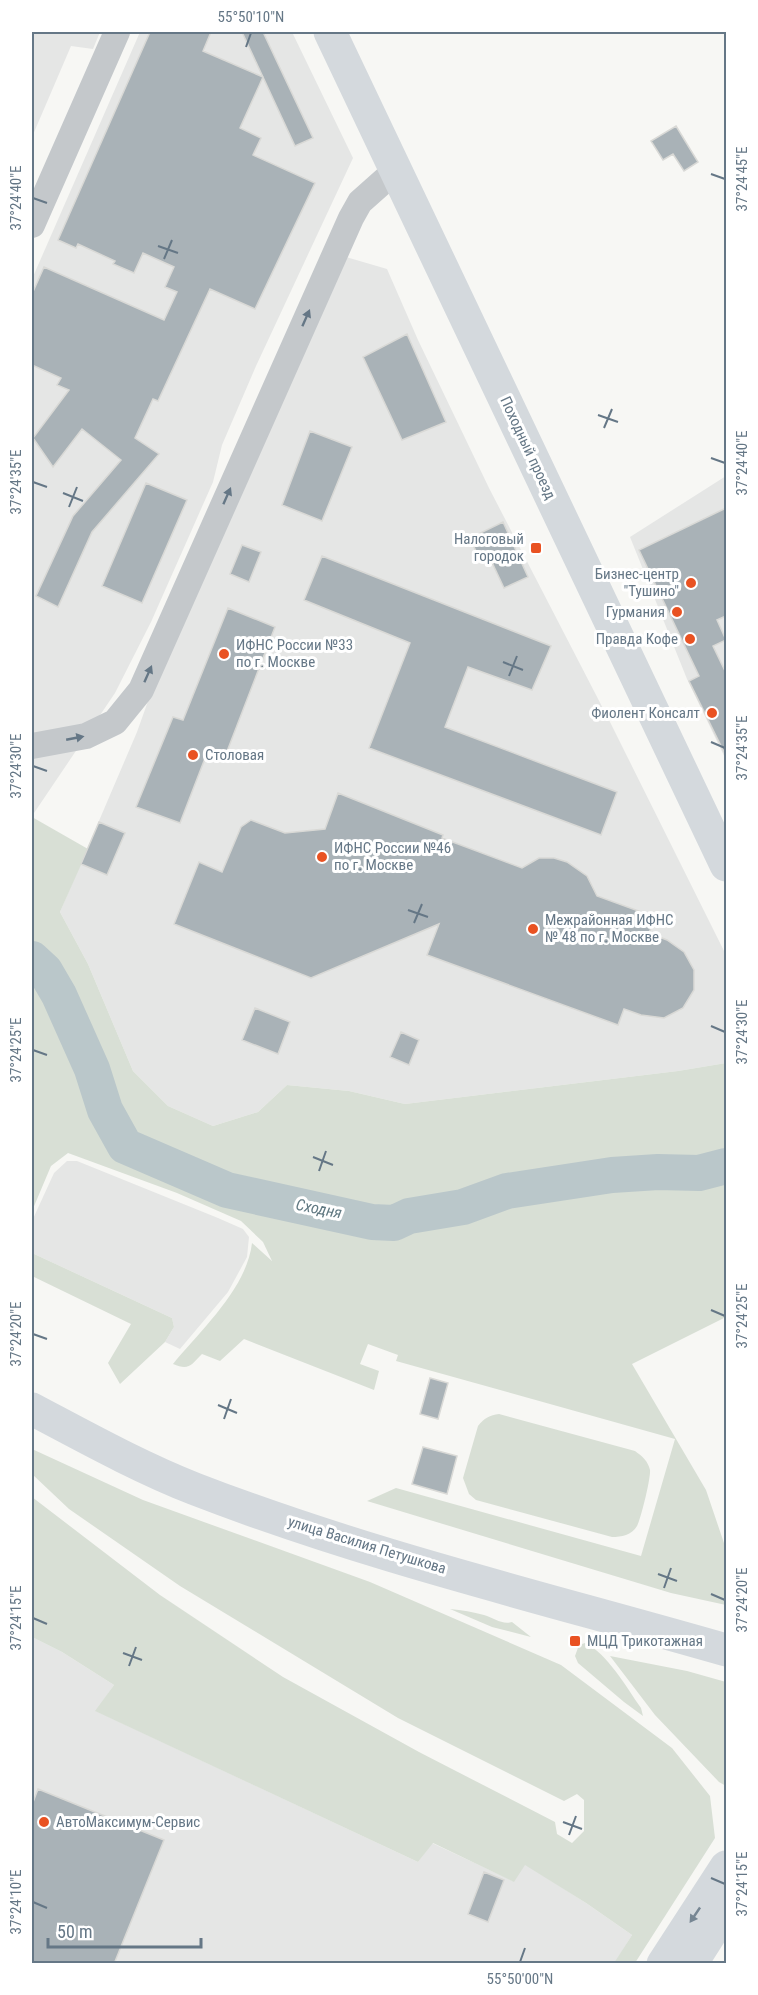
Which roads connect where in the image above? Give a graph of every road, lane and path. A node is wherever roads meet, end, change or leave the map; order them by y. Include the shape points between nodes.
1 (117, 32) edge
2 (330, 32) edge
3 (396, 170) junction
4 (32, 225) edge
5 (32, 746) edge
6 (726, 865) edge
7 (32, 1409) edge
8 (723, 1646) edge
9 (726, 1867) edge
10 (726, 1908) edge
11 (663, 1964) edge
12 (691, 1964) edge

1 - 4 street
2 - 3 main road, Походный проезд
5 -> 3 street via 86,736 115,722 141,690 351,218 360,202
3 - 6 main road, Походный проезд
7 - 8 main road, улица Василия Петушкова via 194,1488 337,1538
9 -> 11 main road
10 - 12 main road

